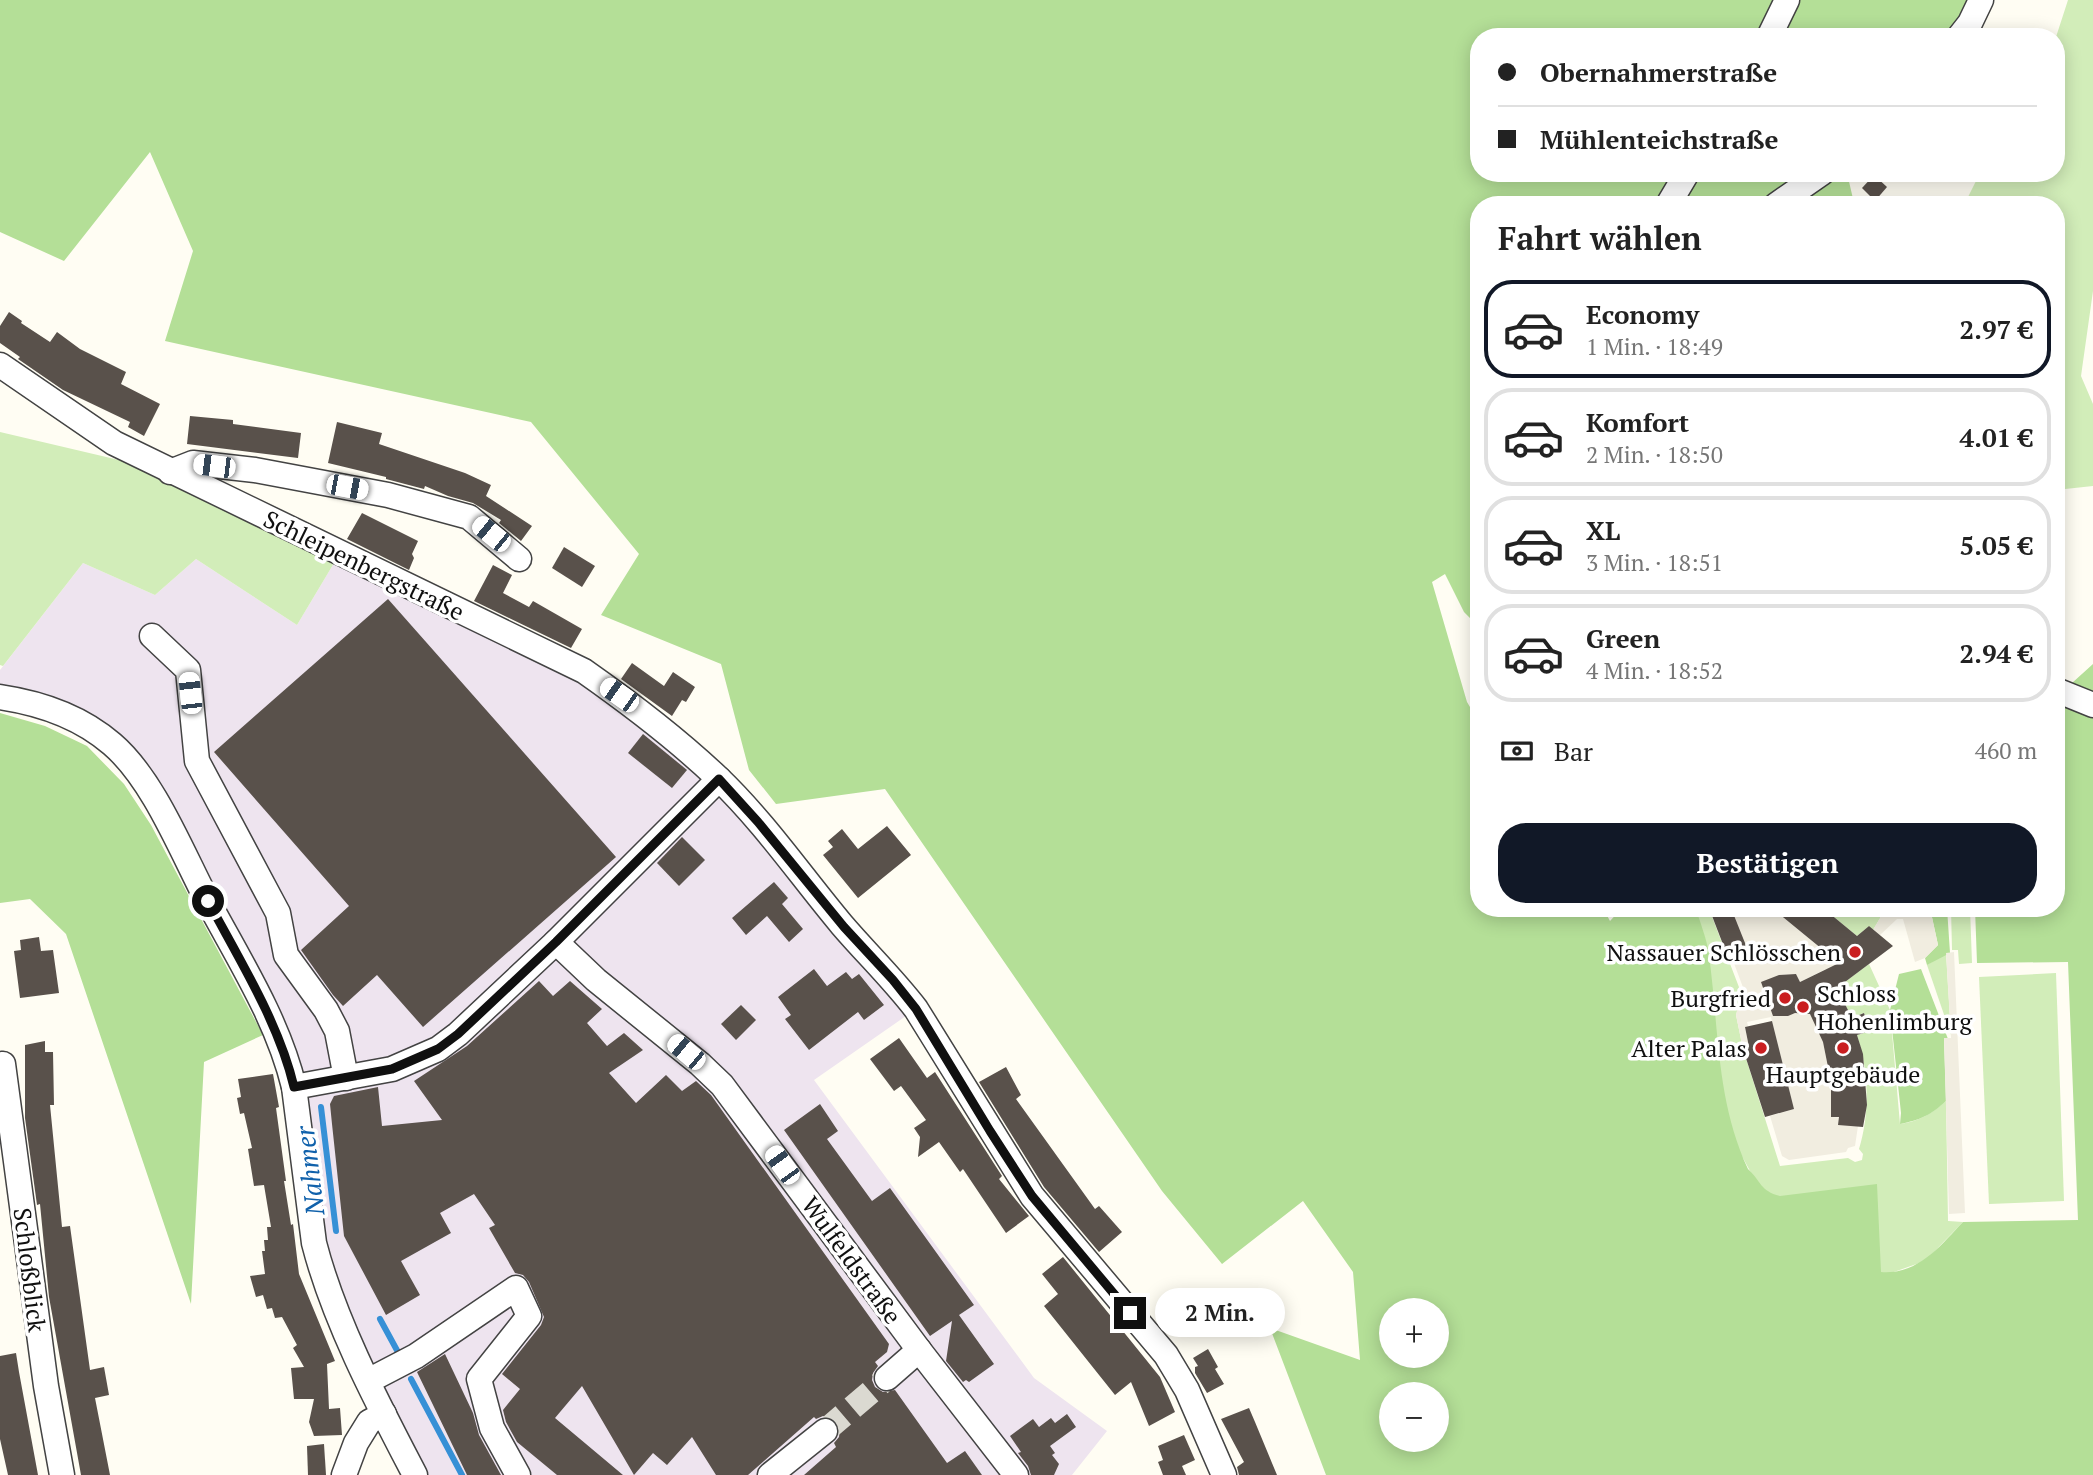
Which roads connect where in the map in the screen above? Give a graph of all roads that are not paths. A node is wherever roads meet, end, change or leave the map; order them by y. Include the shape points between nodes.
1 (1787, 0) edge
2 (1980, 0) edge
3 (1773, 28) edge
4 (1966, 28) edge
5 (1809, 182) edge
6 (1789, 196) edge
7 (0, 365) edge
8 (170, 472) junction
9 (519, 559) dead end
10 (152, 636) dead end
11 (2065, 694) edge
12 (0, 697) edge
13 (2093, 705) edge
14 (719, 779) junction
15 (556, 942) junction
16 (3, 1064) dead end
17 (346, 1078) junction
18 (294, 1087) junction
19 (919, 1350) junction
20 (887, 1378) tunnel mouth
21 (368, 1381) junction
22 (384, 1414) junction
23 (825, 1431) tunnel mouth
24 (62, 1475) edge
25 (344, 1475) edge
26 (415, 1475) edge
27 (518, 1475) edge
28 (770, 1475) edge
29 (1016, 1475) edge
30 (1224, 1475) edge

1 - 3 street
2 - 4 street
5 - 6 street
7 - 8 street, Schleipenbergstraße via 114,443
8 - 9 street via 193,463 388,495 469,517
8 - 14 street, Schleipenbergstraße via 584,671
10 - 17 street via 188,670 197,761 278,913 286,955 337,1031
11 - 13 street
12 - 18 street via 69,717 130,761 256,993 288,1061
14 - 15 street
14 - 30 street, Schleipenbergstraße via 916,1009 1032,1196 1166,1355
15 - 17 street via 438,1049 392,1069
15 - 19 street, Wulfeldstraße via 722,1086
16 - 24 street, Schloßblick
17 - 18 street
18 - 21 street via 319,1265
19 - 20 street
19 - 29 street, Wulfeldstraße
21 - 22 street
21 - 27 street via 416,1356 516,1288 529,1316 479,1378 492,1428
22 - 25 street via 369,1422
22 - 26 street
23 - 28 street

